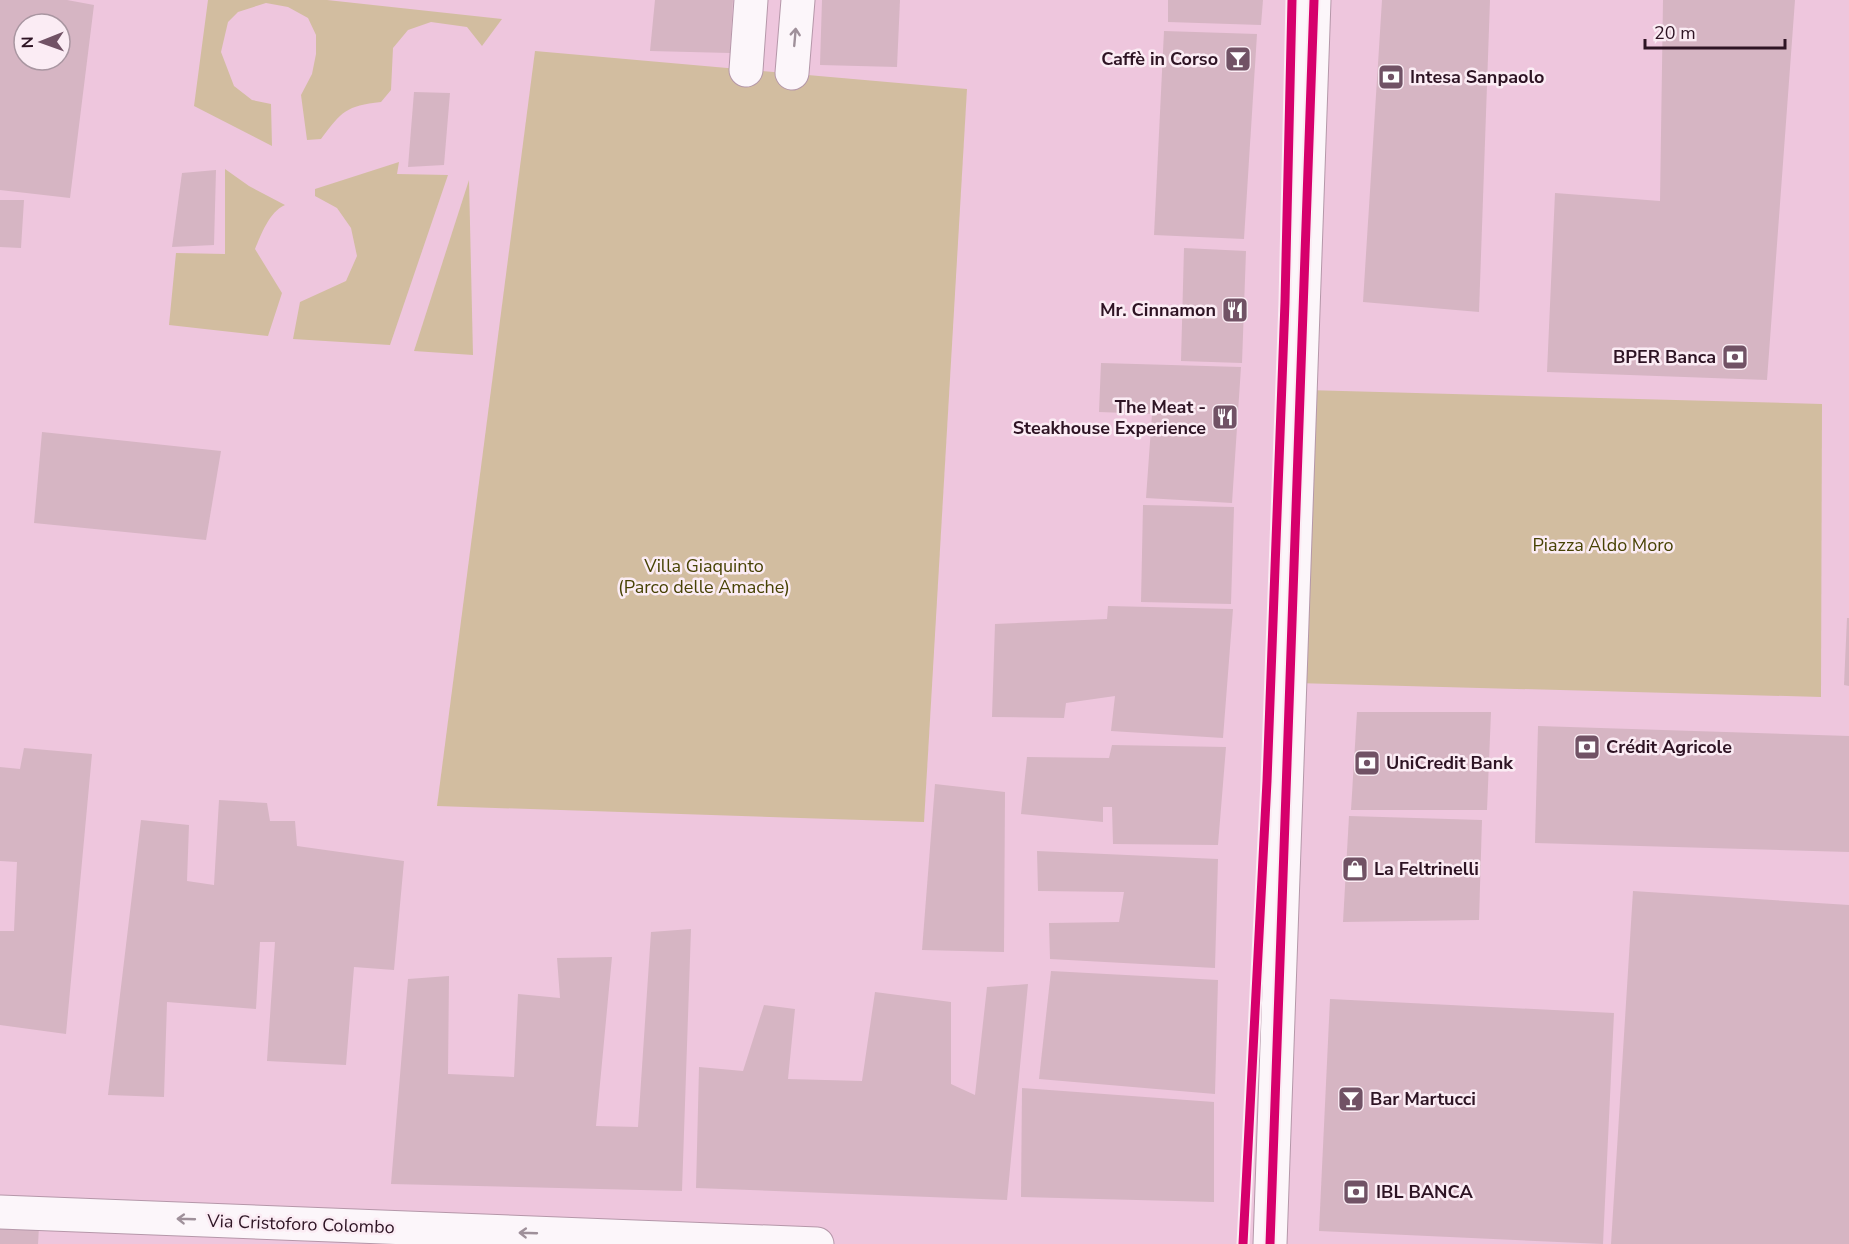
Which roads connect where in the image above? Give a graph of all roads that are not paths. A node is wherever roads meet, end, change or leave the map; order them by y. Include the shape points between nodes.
1 (751, 0) edge
2 (798, 0) edge
3 (1314, 0) edge
4 (746, 70) dead end
5 (792, 74) dead end
6 (0, 1212) edge
7 (817, 1244) edge
8 (1270, 1244) edge

1 - 4 street
5 -> 2 street
3 - 8 street
7 -> 6 street, Via Cristoforo Colombo

